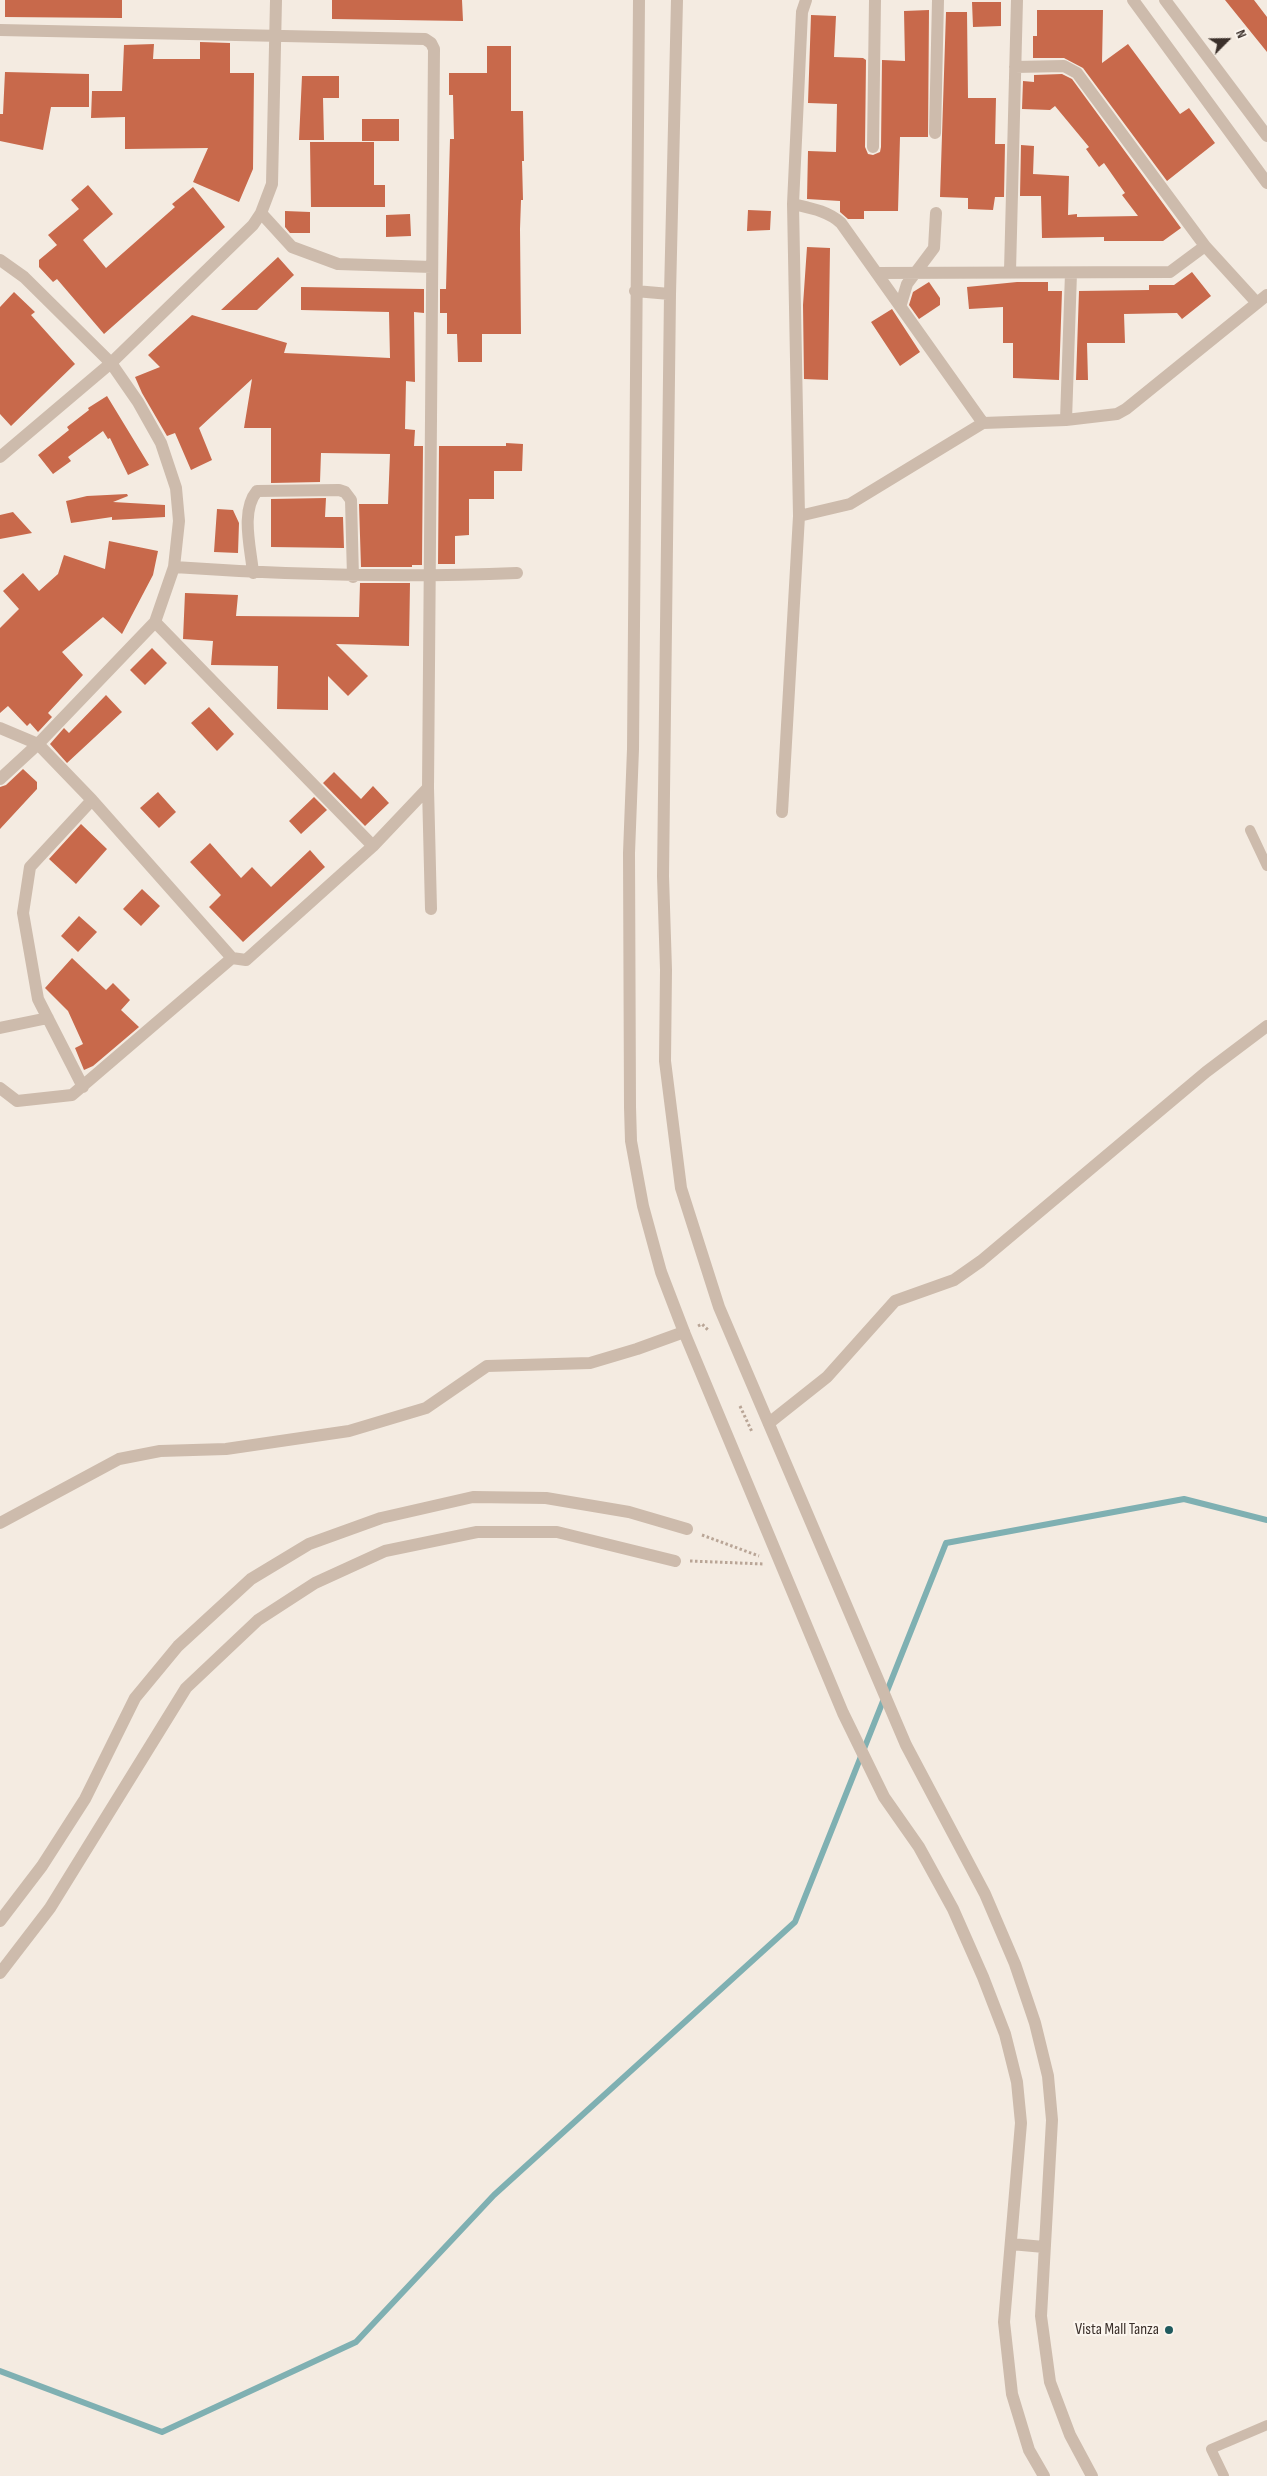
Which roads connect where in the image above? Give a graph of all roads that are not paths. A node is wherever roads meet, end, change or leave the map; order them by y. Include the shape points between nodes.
1 (276, 0) edge
2 (639, 0) edge
3 (677, 0) edge
4 (806, 0) edge
5 (875, 0) edge
6 (938, 0) edge
7 (1017, 0) edge
8 (1133, 0) edge
9 (1166, 0) edge
10 (0, 30) edge
11 (274, 37) junction
12 (1015, 67) junction
13 (935, 133) dead end
14 (1267, 136) edge
15 (873, 147) dead end
16 (1267, 183) edge
17 (793, 204) junction
18 (261, 213) junction
19 (936, 213) dead end
20 (1205, 246) junction
21 (0, 260) edge
22 (432, 267) junction
23 (1010, 271) junction
24 (877, 272) junction
25 (916, 272) junction
26 (1071, 273) junction
27 (635, 291) junction
28 (670, 294) junction
29 (1267, 295) edge
30 (1257, 303) junction
31 (901, 304) junction
32 (112, 363) junction
33 (1066, 420) junction
34 (983, 423) junction
35 (0, 456) edge
36 (799, 516) junction
37 (174, 567) junction
38 (253, 573) junction
39 (517, 573) dead end
40 (353, 577) junction
41 (430, 577) junction
42 (155, 622) junction
43 (0, 728) edge
44 (38, 744) junction
45 (0, 779) edge
46 (428, 788) junction
47 (92, 800) junction
48 (782, 812) dead end
49 (1250, 830) dead end
50 (373, 846) junction
51 (1267, 866) edge
52 (431, 909) dead end
53 (232, 958) junction
54 (48, 1018) junction
55 (1267, 1026) edge
56 (0, 1028) edge
57 (83, 1086) junction
58 (0, 1088) edge
59 (684, 1332) junction
60 (769, 1423) junction
61 (0, 1523) edge
62 (687, 1529) road end
63 (675, 1561) road end
64 (0, 1920) edge
65 (0, 1973) edge
66 (1011, 2244) junction
67 (1044, 2246) junction
68 (1267, 2425) edge
69 (1044, 2476) edge
70 (1092, 2476) edge
71 (1224, 2476) edge

1 - 11 street
2 - 27 street
3 - 28 street
4 - 17 street via 802,12
5 - 15 street
6 - 13 street
7 - 12 street
8 - 16 street
9 - 14 street
10 - 11 street
11 - 18 street via 272,184
11 - 22 street via 425,38 431,43 434,49
12 - 20 street via 1064,66 1077,73
12 - 23 street
17 - 24 street via 834,217
17 - 36 street
18 - 22 street via 292,247 338,264
18 - 32 street via 253,225
19 - 25 street via 934,248
20 - 26 street via 1170,272
20 - 30 street
21 - 32 street via 24,277
22 - 41 street
23 - 25 street
23 - 26 street
24 - 25 street
24 - 31 street
25 - 31 street via 907,284
26 - 33 street
27 - 28 street
27 - 59 street via 631,1141 661,1272
28 - 60 street via 663,876 665,1061 681,1188 719,1306
29 - 30 street
30 - 33 street via 1126,409 1117,414
31 - 34 street
32 - 35 street
32 - 37 street via 161,443 176,488 179,520
33 - 34 street
34 - 36 street via 850,504
36 - 48 street
37 - 38 street
37 - 42 street
38 - 40 street
38 - 40 street via 248,522 257,491 339,490 351,500
39 - 41 street
40 - 41 street
41 - 46 street
42 - 44 street
42 - 50 street
43 - 44 street
44 - 45 street
44 - 47 street
46 - 50 street
46 - 52 street
47 - 53 street
47 - 54 street via 30,866 23,913 38,999
49 - 51 lane
50 - 53 street via 246,960
53 - 57 street
54 - 56 street
54 - 57 street
55 - 60 street via 1206,1072 981,1261 954,1280 895,1301 827,1377
57 - 58 street via 72,1095 17,1102
59 - 61 street via 590,1363 487,1366 426,1408 349,1431 226,1449 160,1451 119,1460
59 - 66 street via 844,1713 884,1797 919,1846 953,1909 1005,2034 1017,2082 1021,2123
60 - 67 street via 906,1745 985,1894 1015,1964 1035,2023 1048,2076 1052,2120
62 - 64 street via 629,1512 546,1498 473,1497 381,1518 309,1544 251,1580 178,1646 135,1698 85,1799 42,1866
63 - 65 street via 558,1532 477,1532 385,1551 314,1583 258,1620 186,1688 50,1908
66 - 67 street
66 - 69 street via 1004,2322 1012,2394 1029,2450
67 - 70 street via 1040,2316 1050,2382 1070,2435
68 - 71 lane via 1211,2449

